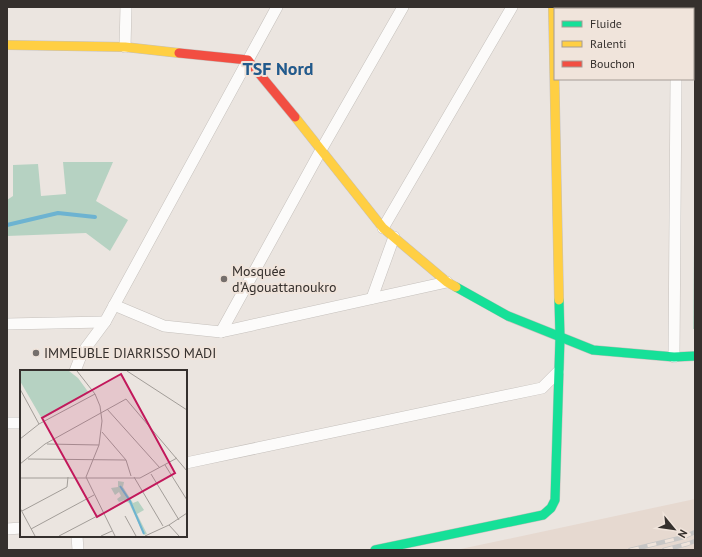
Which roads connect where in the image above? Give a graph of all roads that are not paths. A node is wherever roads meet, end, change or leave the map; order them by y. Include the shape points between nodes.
1 (126, 7) edge
2 (277, 7) edge
3 (403, 7) edge
4 (512, 7) edge
5 (553, 7) edge
6 (7, 45) edge
7 (125, 47) junction
8 (554, 54) edge
9 (248, 60) junction
10 (555, 80) edge
11 (676, 80) edge
12 (322, 150) junction
13 (383, 228) junction
14 (394, 237) junction
15 (447, 282) junction
16 (372, 298) junction
17 (114, 306) junction
18 (105, 322) junction
19 (7, 324) edge
20 (221, 332) junction
21 (560, 337) junction
22 (695, 356) edge
23 (674, 357) junction
24 (75, 370) edge
25 (558, 372) junction
26 (20, 423) edge
27 (7, 424) edge
28 (187, 463) edge
29 (20, 528) edge
30 (7, 529) edge
31 (77, 537) edge
32 (78, 550) edge
33 (375, 550) edge

1 - 7 street
2 - 9 street
3 - 12 street
4 - 13 street
5 - 8 street
6 - 7 street
7 - 9 street
9 - 12 street
9 - 17 street
10 - 21 street
11 - 23 street
12 - 13 street
12 - 20 street
13 - 14 street
14 - 15 street
14 - 16 street
15 - 16 street
15 - 21 street via 508,316
16 - 20 street
17 - 18 street
17 - 20 street via 164,326
18 - 19 street
18 - 24 street via 82,353
21 - 23 street via 593,350
21 - 25 street
22 - 23 street
25 - 28 street via 542,388
25 - 33 street via 555,500 551,508 543,515
26 - 27 street
29 - 30 street
31 - 32 street

